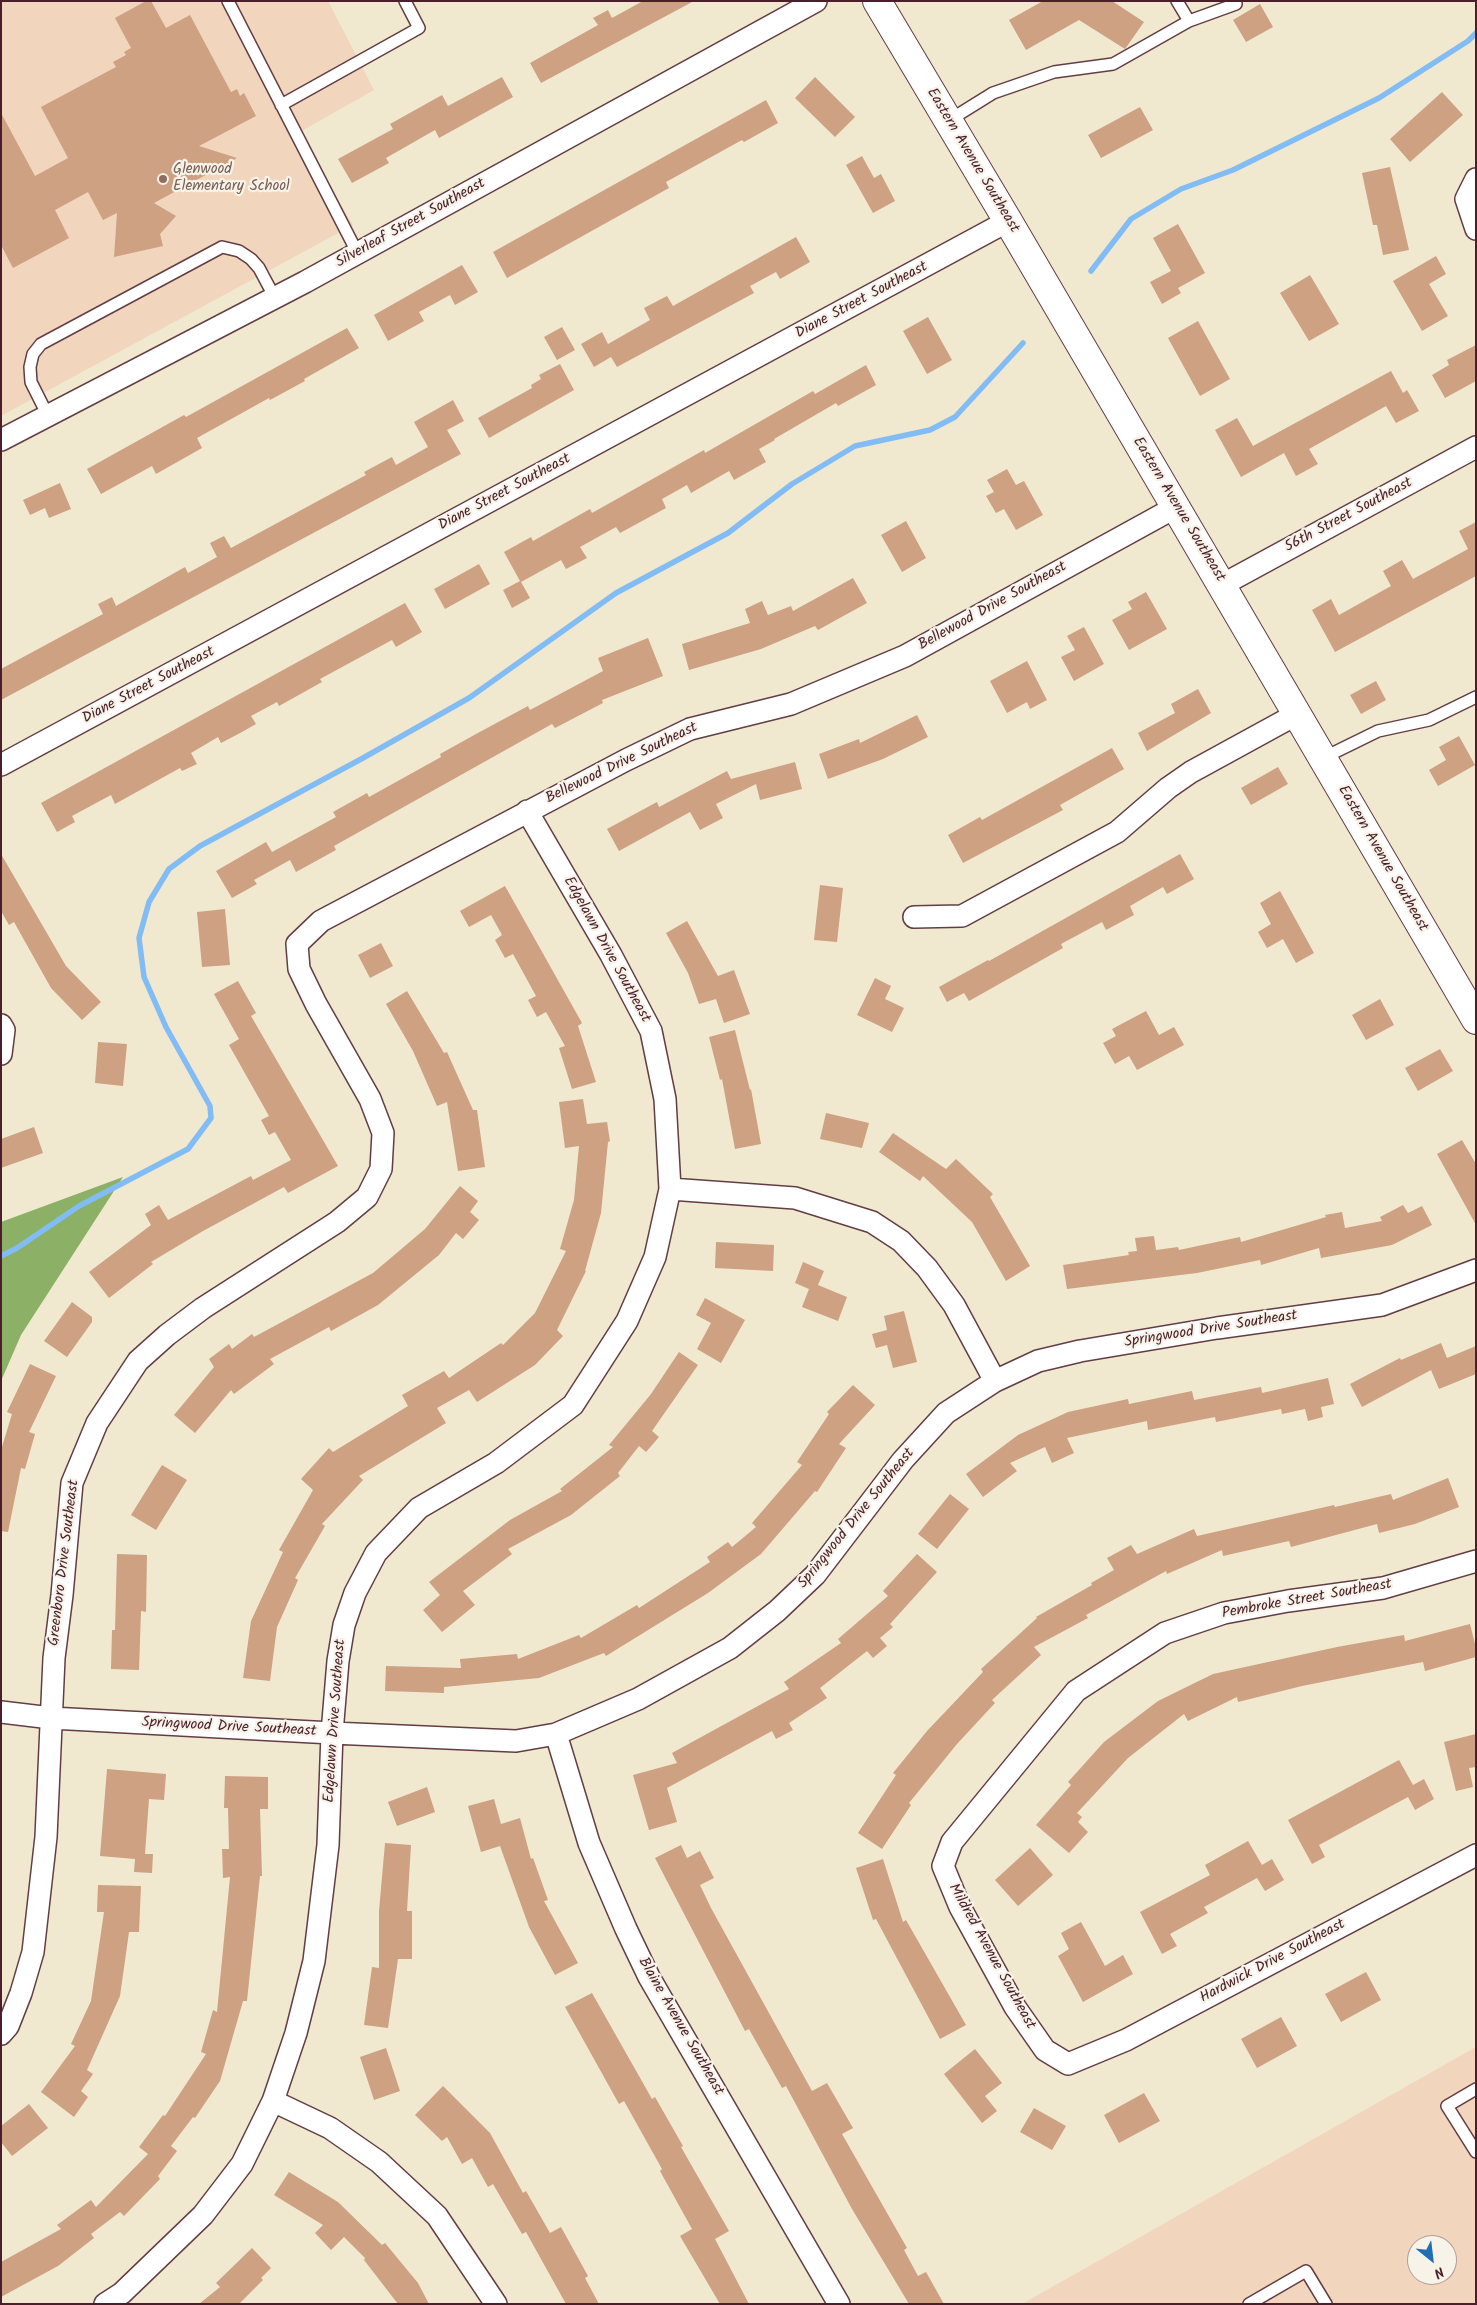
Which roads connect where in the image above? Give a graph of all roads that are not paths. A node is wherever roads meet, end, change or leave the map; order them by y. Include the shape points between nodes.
1 (228, 1) edge
2 (405, 1) edge
3 (816, 1) edge
4 (877, 1) edge
5 (1177, 1) edge
6 (1234, 1) edge
7 (1189, 21) junction
8 (281, 106) junction
9 (948, 121) junction
10 (1476, 179) edge
11 (1008, 221) junction
12 (1476, 229) edge
13 (358, 254) junction
14 (275, 298) junction
15 (48, 416) junction
16 (1, 440) edge
17 (1476, 447) edge
18 (1176, 507) junction
19 (1222, 584) junction
20 (1476, 697) edge
21 (1297, 714) junction
22 (1323, 758) junction
23 (1, 765) edge
24 (527, 811) junction
25 (914, 917) dead end
26 (297, 944) joint
27 (1476, 1020) edge
28 (1, 1025) edge
29 (1, 1054) edge
30 (670, 1189) junction
31 (1476, 1270) edge
32 (995, 1381) junction
33 (1476, 1561) edge
34 (1, 1712) edge
35 (51, 1718) junction
36 (332, 1733) junction
37 (556, 1734) junction
38 (1476, 1855) edge
39 (942, 1866) joint
40 (1, 2034) edge
41 (1068, 2064) joint
42 (1476, 2089) edge
43 (273, 2101) junction
44 (1476, 2152) edge
45 (1265, 2293) junction
46 (105, 2304) edge
47 (496, 2304) edge
48 (839, 2304) edge
49 (1248, 2304) edge
50 (1271, 2304) edge
51 (1326, 2304) edge

1 - 8 lane
2 - 8 lane via 419,28
3 - 13 street, Silverleaf Street Southeast
4 - 9 street, Eastern Avenue Southeast
5 - 7 lane
6 - 7 lane via 1236,4
7 - 9 lane via 1112,64 1054,72 993,93
8 - 13 lane
9 - 11 street, Eastern Avenue Southeast
10 - 12 street via 1466,199
11 - 18 street, Eastern Avenue Southeast
11 - 23 street, Diane Street Southeast
13 - 14 street, Silverleaf Street Southeast
14 - 15 street, Silverleaf Street Southeast
14 - 15 lane via 260,268 251,259 239,251 222,247 41,344 30,367 31,382
15 - 16 street, Silverleaf Street Southeast
17 - 19 street, 56th Street Southeast
18 - 19 street, Eastern Avenue Southeast
18 - 24 street, Bellewood Drive Southeast via 905,656 791,704 690,728
19 - 21 street, Eastern Avenue Southeast
20 - 22 lane via 1438,717 1378,731
21 - 22 street, Eastern Avenue Southeast
21 - 25 street via 1191,772 1117,832 962,916
22 - 27 street, Eastern Avenue Southeast
24 - 26 street, Bellewood Drive Southeast via 321,921
24 - 30 street, Edgelawn Drive Southeast via 651,1031 666,1099
26 - 35 street, Greenboro Drive Southeast via 298,969 370,1099 383,1133 381,1169 367,1197 337,1222 203,1308 167,1335 138,1361 97,1423 72,1483
28 - 29 street via 4,1030
30 - 32 street via 795,1198 872,1222 901,1241 927,1268 954,1305
30 - 36 street, Edgelawn Drive Southeast via 655,1257 631,1312 573,1405 496,1463 419,1508 376,1553 355,1593 344,1625
31 - 32 street, Springwood Drive Southeast via 1382,1305 1080,1351 1038,1361
32 - 37 street, Springwood Drive Southeast via 946,1414 903,1460 815,1575 730,1648 638,1699
33 - 39 street, Pembroke Street Southeast via 1384,1588 1224,1613 1164,1633 1076,1691 952,1842
34 - 35 street, Springwood Drive Southeast
35 - 36 street, Springwood Drive Southeast
35 - 40 street, Greenboro Drive Southeast via 46,1837 33,1952 21,1993 8,2026
36 - 37 street, Springwood Drive Southeast via 516,1740
36 - 43 street, Edgelawn Drive Southeast via 328,1845 314,1961 296,2033
37 - 48 street, Blaine Avenue Southeast via 589,1843 626,1929 650,1977
38 - 41 street, Hardwick Drive Southeast via 1126,2040
39 - 41 street, Mildred Avenue Southeast via 960,1907 1016,2008 1045,2050
42 - 44 lane via 1447,2106
43 - 46 street, Edgelawn Drive Southeast via 242,2164 203,2215 122,2293
43 - 47 street via 330,2128 379,2162 437,2216
45 - 49 lane
45 - 50 lane
45 - 51 lane via 1306,2270

